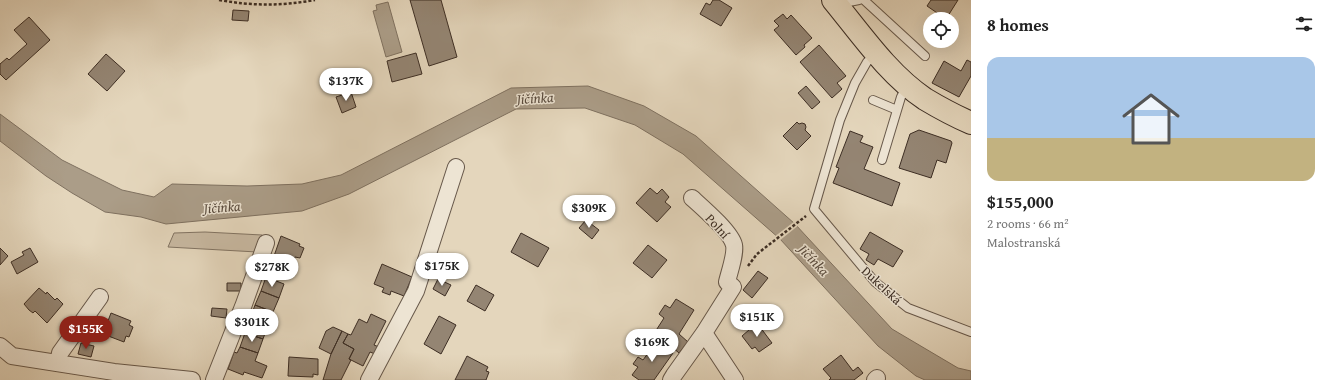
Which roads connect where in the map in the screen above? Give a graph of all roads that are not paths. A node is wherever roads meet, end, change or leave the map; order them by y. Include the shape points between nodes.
1 (860, 0) edge
2 (864, 0) edge
3 (836, 3) edge
4 (877, 54) junction
5 (925, 56) dead end
6 (907, 85) junction
7 (873, 100) dead end
8 (897, 110) junction
9 (971, 123) edge
10 (882, 160) dead end
11 (456, 168) dead end
12 (692, 198) dead end
13 (266, 243) dead end
14 (100, 297) dead end
15 (971, 332) edge
16 (704, 333) junction
17 (0, 346) edge
18 (58, 364) junction
19 (192, 380) edge
20 (214, 380) edge
21 (369, 380) edge
22 (671, 380) edge
23 (735, 380) edge

1 - 3 lane
2 - 5 lane
3 - 4 main road
4 - 6 main road
4 - 15 lane, Dukelská via 867,62 855,83 840,120 811,212 875,282 908,308
6 - 8 lane
6 - 9 main road via 942,109
7 - 8 lane
8 - 10 lane
11 - 21 street via 416,291
12 - 16 street, Polní via 728,234 734,245 727,282 732,287
13 - 20 street
14 - 18 street via 60,353
16 - 22 street, Polní
16 - 23 street
17 - 18 street via 12,356
18 - 19 street

